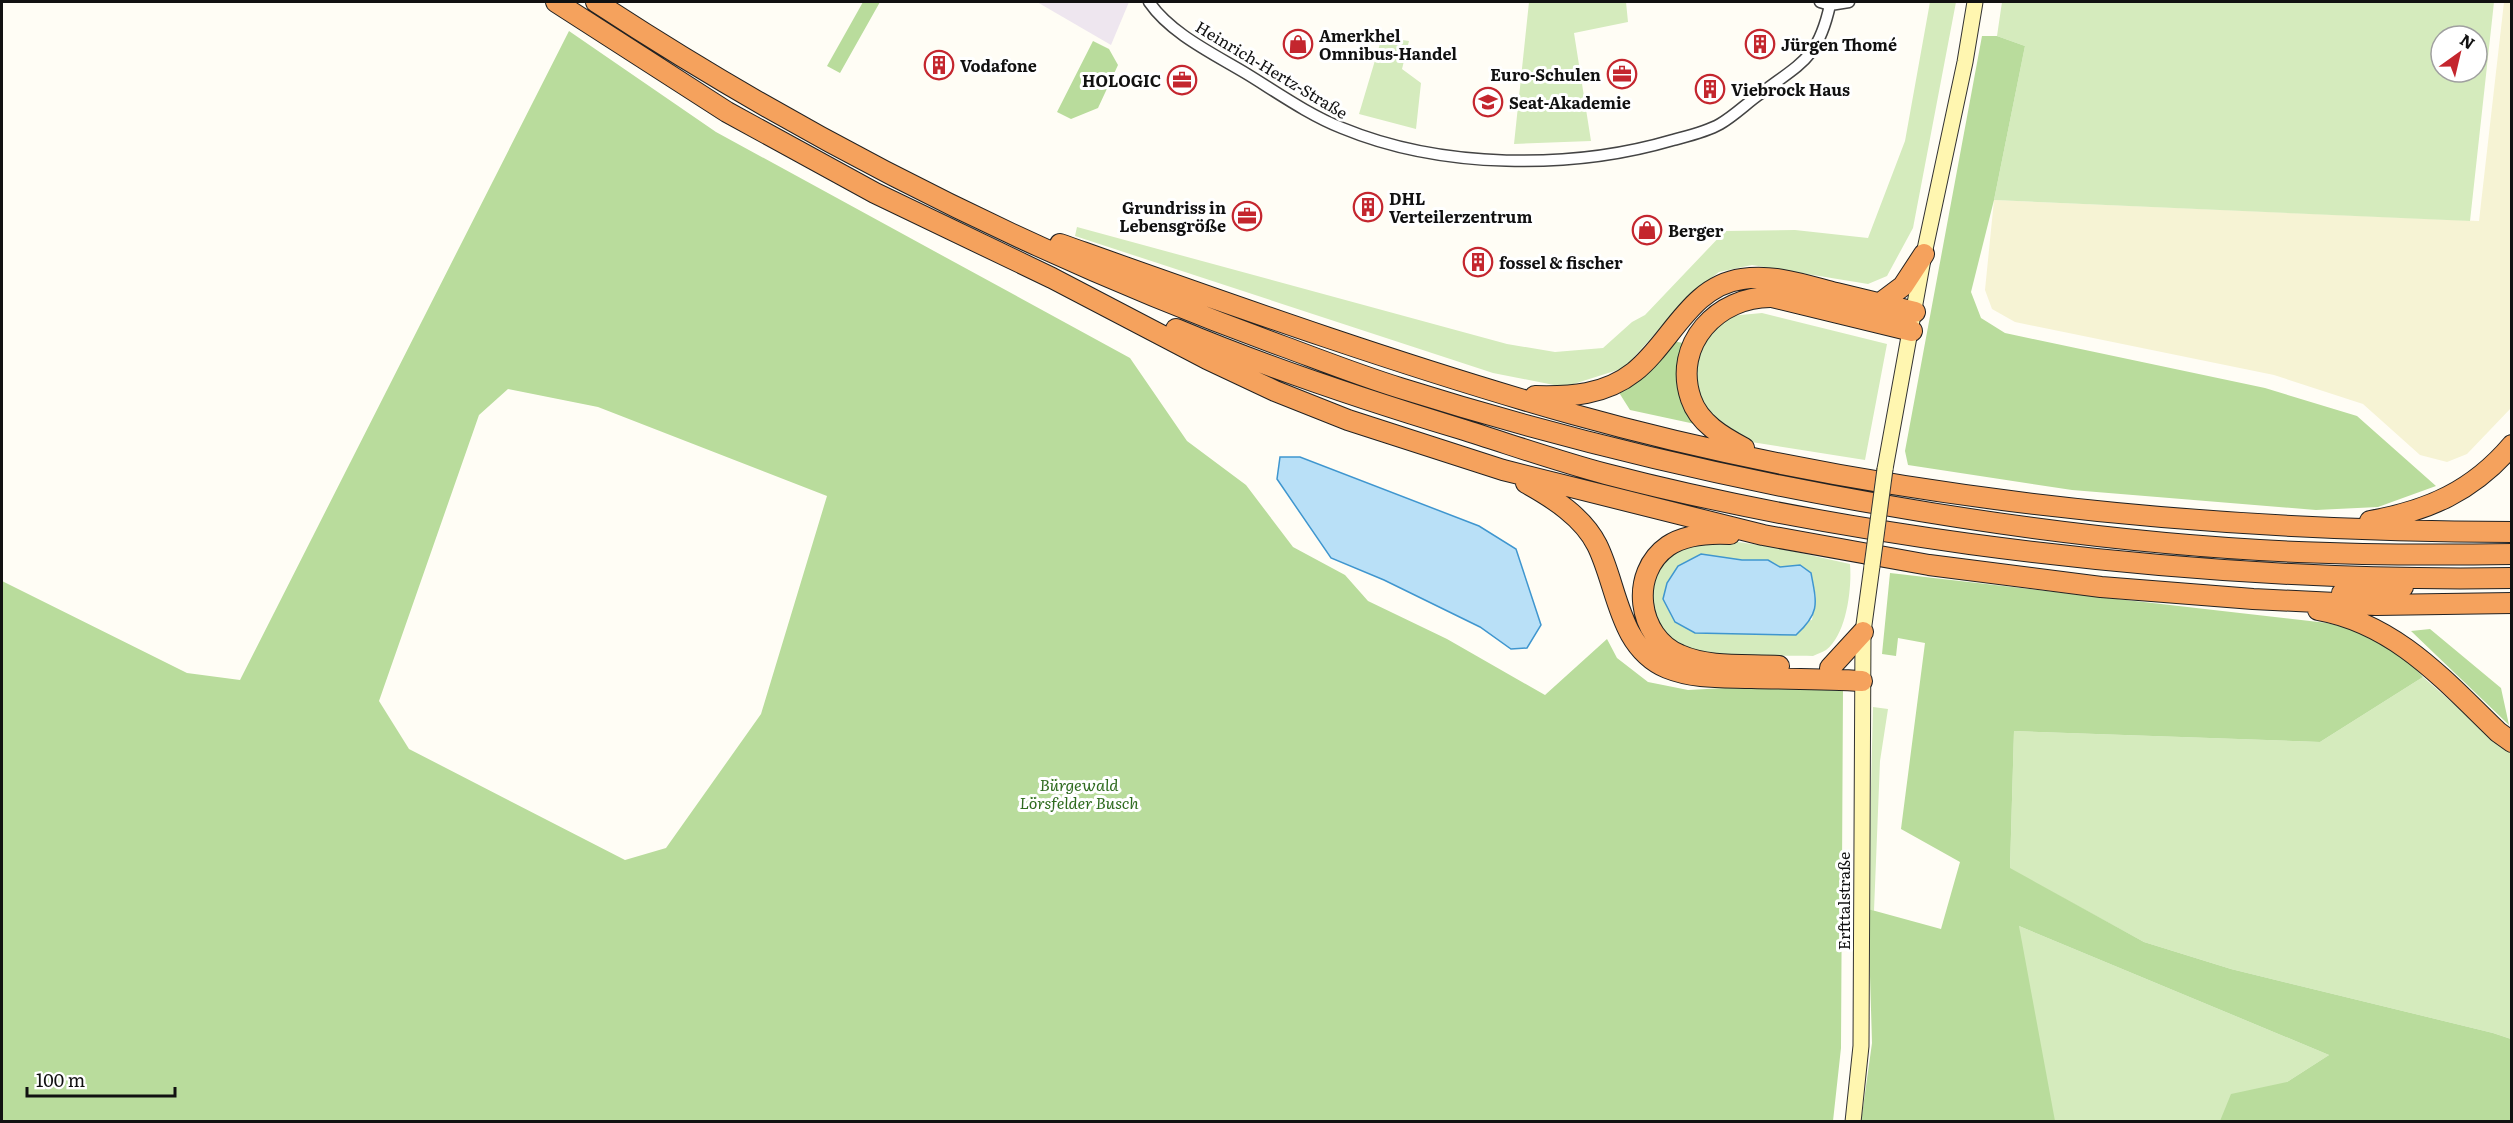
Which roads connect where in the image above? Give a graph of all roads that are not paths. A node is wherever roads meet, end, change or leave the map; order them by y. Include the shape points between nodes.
1 (556, 2) edge
2 (596, 2) edge
3 (1149, 2) edge
4 (1849, 2) edge
5 (1975, 2) edge
6 (1825, 3) edge
7 (970, 213) junction
8 (1924, 254) junction
9 (1052, 278) junction
10 (1879, 304) junction
11 (1913, 322) junction
12 (1517, 396) junction
13 (2511, 445) edge
14 (1774, 461) junction
15 (1503, 470) junction
16 (2331, 528) junction
17 (2511, 532) edge
18 (1763, 535) junction
19 (2511, 554) edge
20 (2511, 578) edge
21 (2444, 579) junction
22 (2253, 599) junction
23 (2511, 603) edge
24 (1863, 632) junction
25 (1830, 668) junction
26 (1862, 675) junction
27 (2511, 742) edge
28 (1853, 1122) edge

1 - 9 highway via 727,112 875,193
2 - 7 highway via 756,101
3 - 6 street, Heinrich-Hertz-Straße via 1186,36 1342,129 1393,146 1508,160 1568,159 1646,148 1720,124 1809,58 1823,34
4 - 6 street
5 - 8 main road, Erfttalstraße
7 - 12 highway via 1435,372
7 - 19 highway via 1060,258 1212,321 1397,387 1613,450 1735,477 1958,518 2087,535 2295,552
8 - 10 highway via 1903,286
8 - 11 main road, Erfttalstraße
9 - 15 highway via 1275,391 1348,420
9 - 21 highway via 1209,343 1374,403 1605,474 1775,512 1886,532 2118,562 2211,570
10 - 11 highway
10 - 12 highway via 1789,281 1766,277 1741,279 1706,294 1646,361 1619,382 1576,395
11 - 14 highway via 1772,297 1737,302 1713,316 1688,357 1691,399 1716,432
11 - 24 main road, Erfttalstraße, bridge via 1885,469
12 - 14 highway via 1582,416
13 - 16 highway via 2474,481 2429,507
14 - 16 highway via 2035,504
15 - 18 highway
15 - 26 highway via 1548,495 1580,521 1597,544 1631,636 1648,657 1666,668 1694,676
16 - 17 highway
18 - 22 highway via 1941,566 2101,587
18 - 25 highway via 1712,533 1680,541 1663,551 1648,570 1642,589 1650,632 1679,655 1702,662
20 - 21 highway
21 - 22 highway via 2389,589
22 - 23 highway via 2376,605
22 - 27 highway via 2333,613 2390,636 2419,657
24 - 25 highway
24 - 26 main road, Erfttalstraße
25 - 26 highway
26 - 28 main road, Erfttalstraße via 1861,1046

